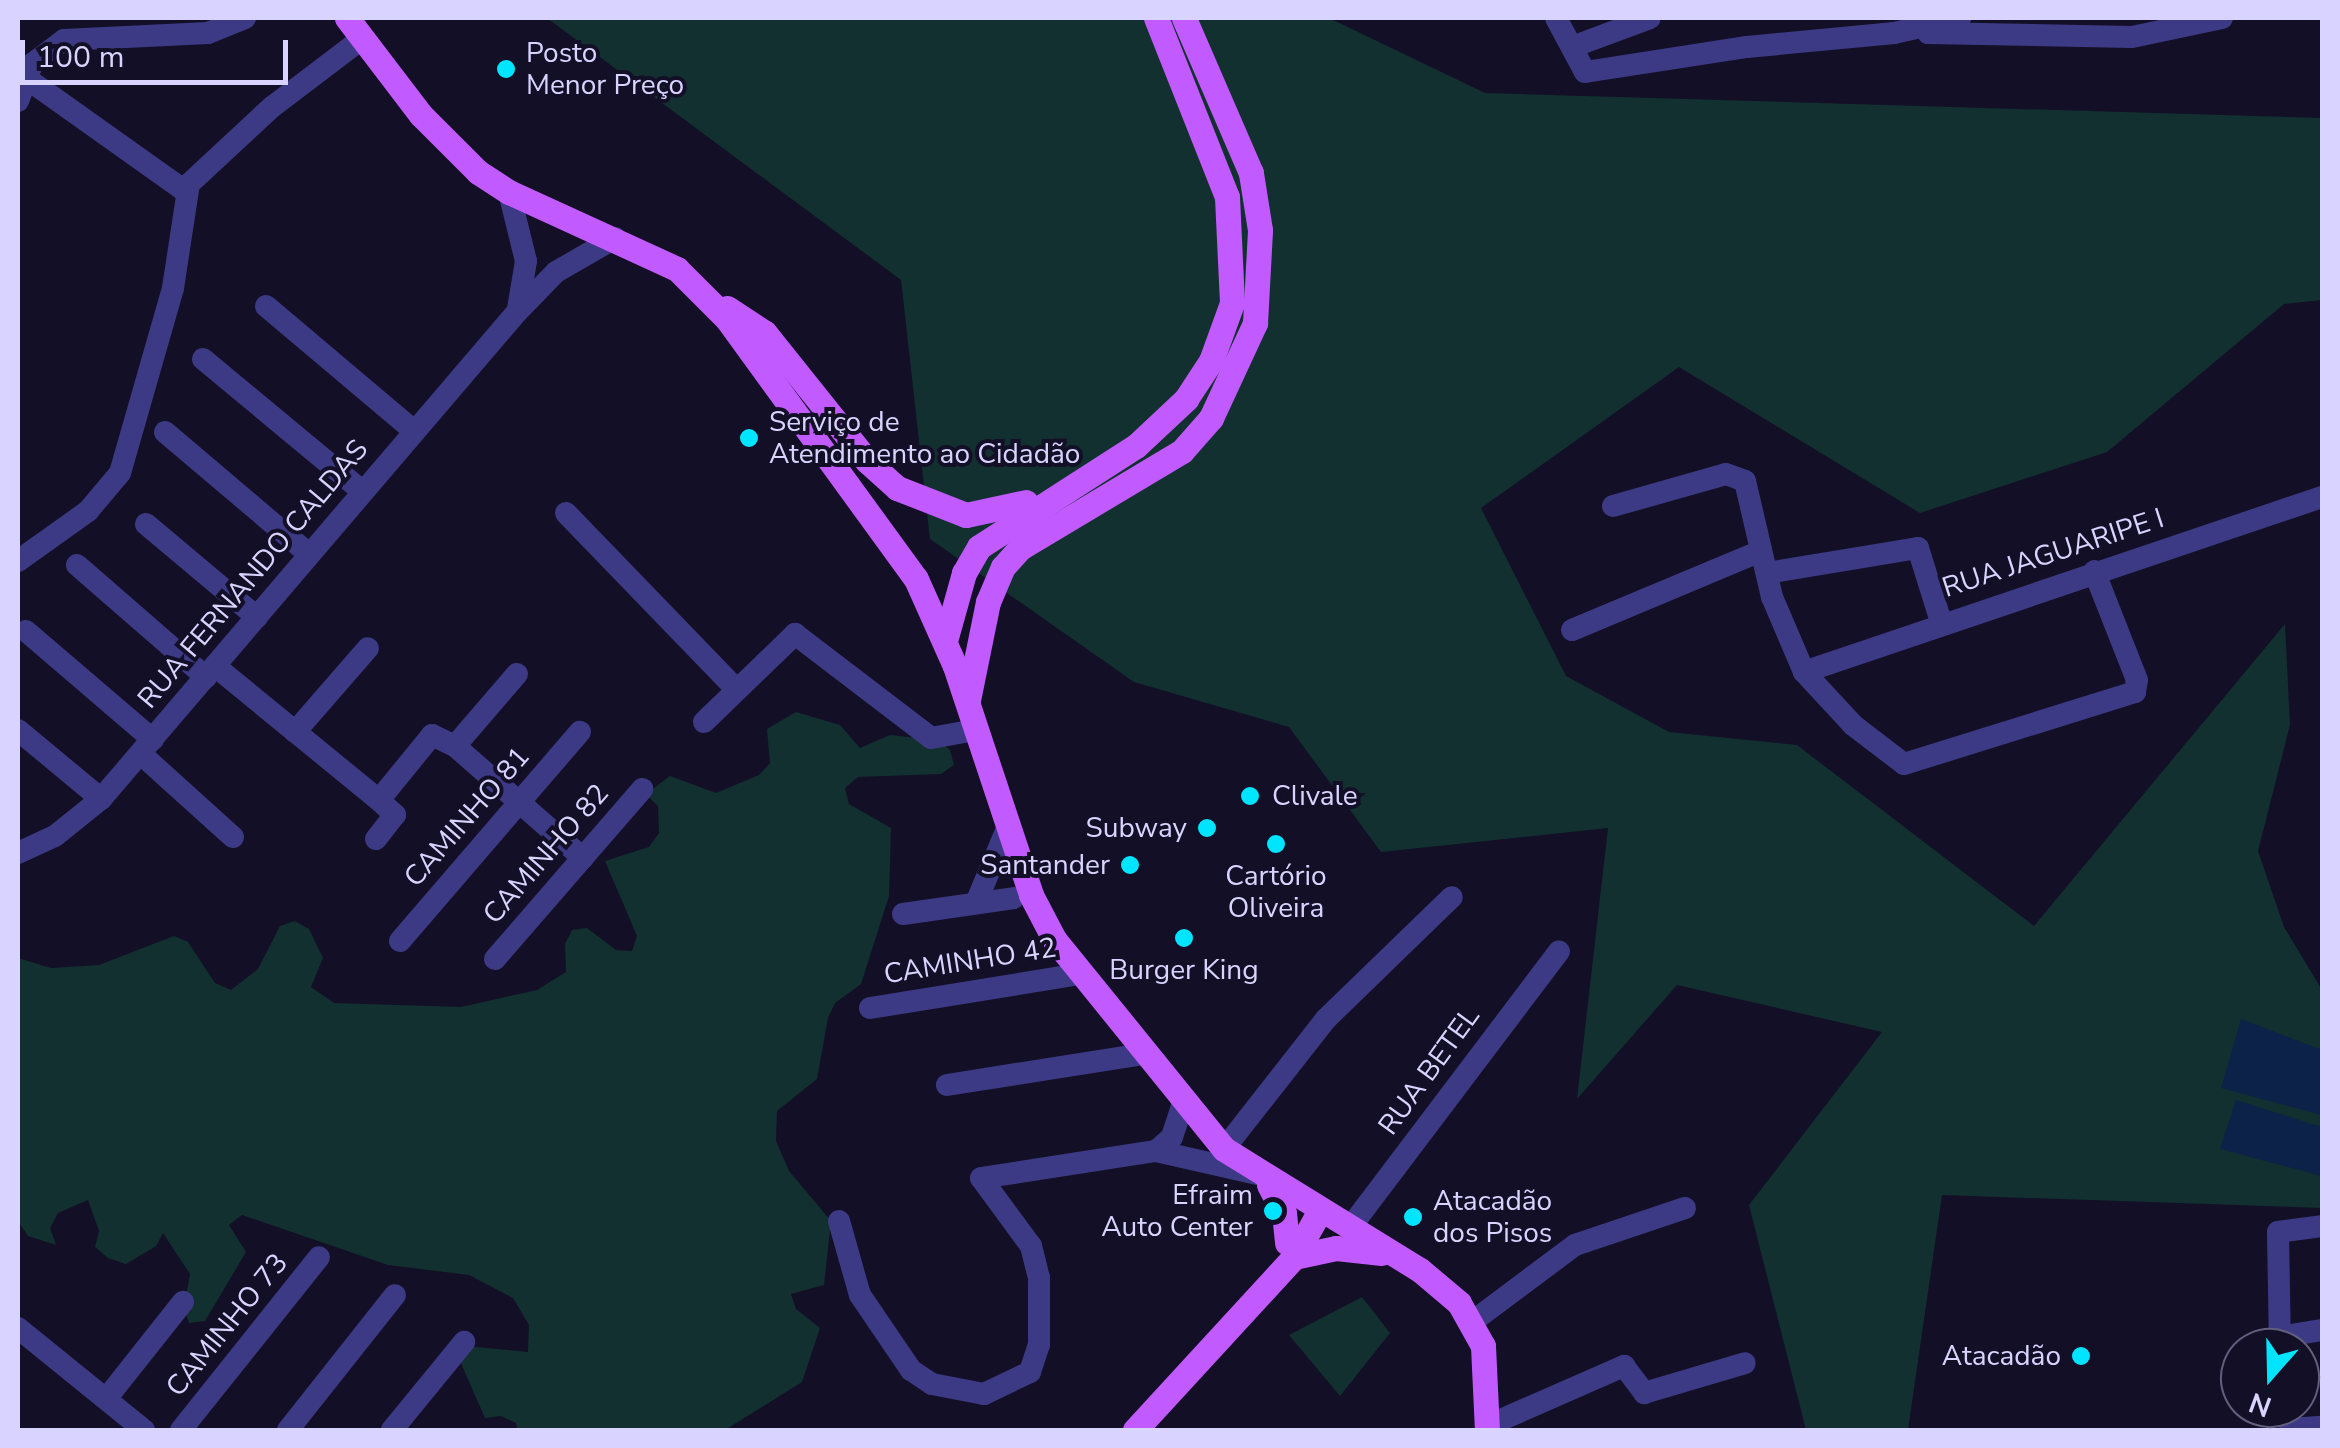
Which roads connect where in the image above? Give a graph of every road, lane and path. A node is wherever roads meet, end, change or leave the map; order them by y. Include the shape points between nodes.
1 (244, 18) edge
2 (1156, 18) edge
3 (1184, 18) edge
4 (1556, 18) edge
5 (1650, 18) edge
6 (1960, 18) edge
7 (2222, 18) edge
8 (355, 28) edge
9 (1894, 33) junction
10 (1572, 47) junction
11 (26, 78) junction
12 (18, 102) edge
13 (185, 192) junction
14 (508, 192) junction
15 (615, 238) junction
16 (526, 261) junction
17 (556, 272) junction
18 (705, 293) junction
19 (266, 306) dead end
20 (517, 312) junction
21 (203, 358) dead end
22 (414, 431) junction
23 (165, 432) dead end
24 (362, 491) junction
25 (1059, 491) junction
26 (2322, 496) edge
27 (1613, 506) dead end
28 (566, 513) dead end
29 (146, 524) dead end
30 (309, 554) junction
31 (18, 560) edge
32 (1764, 562) junction
33 (77, 565) dead end
34 (2094, 570) junction
35 (257, 617) junction
36 (1941, 622) junction
37 (26, 630) dead end
38 (1572, 630) dead end
39 (945, 642) junction
40 (368, 648) dead end
41 (210, 672) junction
42 (1804, 672) junction
43 (517, 674) dead end
44 (738, 690) junction
45 (971, 718) junction
46 (704, 722) dead end
47 (18, 730) edge
48 (295, 732) junction
49 (580, 732) dead end
50 (455, 746) junction
51 (147, 747) junction
52 (642, 789) dead end
53 (101, 799) junction
54 (379, 800) junction
55 (520, 802) junction
56 (1008, 826) junction
57 (233, 837) dead end
58 (376, 838) dead end
59 (18, 853) edge
60 (583, 858) junction
61 (1452, 897) dead end
62 (1014, 898) dead end
63 (976, 903) junction
64 (903, 914) dead end
65 (400, 941) dead end
66 (1559, 951) dead end
67 (495, 958) dead end
68 (1080, 974) junction
69 (870, 1008) dead end
70 (1143, 1054) junction
71 (947, 1085) dead end
72 (1183, 1103) junction
73 (1224, 1150) junction
74 (1156, 1151) junction
75 (1262, 1177) junction
76 (1685, 1208) dead end
77 (1313, 1209) junction
78 (839, 1221) dead end
79 (2322, 1226) edge
80 (1349, 1230) junction
81 (1290, 1250) junction
82 (1398, 1256) junction
83 (320, 1257) dead end
84 (395, 1295) dead end
85 (184, 1302) dead end
86 (1472, 1322) junction
87 (18, 1328) edge
88 (2280, 1328) edge
89 (464, 1342) dead end
90 (1745, 1362) dead end
91 (106, 1399) junction
92 (2322, 1427) edge
93 (1486, 1428) edge
94 (144, 1430) edge
95 (181, 1430) edge
96 (288, 1430) edge
97 (392, 1430) edge
98 (1135, 1430) edge
99 (2290, 1430) edge

1 - 11 street via 208,33 64,40 32,64
2 - 25 main road via 1227,197 1232,303 1211,361 1186,399 1136,446
3 - 45 main road via 1251,173 1260,245 1256,324 1211,418 1182,451 1020,548 1004,567 988,602
4 - 10 street
5 - 10 street
6 - 9 street
7 - 9 street via 2132,38
8 - 13 street
8 - 14 main road via 447,144
9 - 10 street via 1747,46 1585,72
11 - 12 street
11 - 13 street
13 - 31 street via 173,288 120,474 88,511
14 - 15 main road
14 - 16 street
15 - 17 street, RUA FERNANDO CALDAS
15 - 18 main road via 678,270
16 - 17 street
16 - 20 street
17 - 20 street, RUA FERNANDO CALDAS
18 - 25 main road via 765,333 867,460 898,488 966,515
18 - 39 main road via 888,537
19 - 22 street
20 - 22 street, RUA FERNANDO CALDAS
21 - 24 street
22 - 24 street, RUA FERNANDO CALDAS
23 - 30 street
24 - 30 street, RUA FERNANDO CALDAS
25 - 39 main road via 979,547 964,572
26 - 34 street, RUA JAGUARIPE I
27 - 32 street via 1738,475 1748,489
28 - 44 street
29 - 35 street
30 - 35 street, RUA FERNANDO CALDAS
32 - 36 street via 1918,548
32 - 38 street
32 - 42 street
33 - 41 street
34 - 36 street, RUA JAGUARIPE I
34 - 42 street via 2137,680 2124,698 1904,764 1854,726
35 - 41 street, RUA FERNANDO CALDAS
36 - 42 street, RUA JAGUARIPE I
37 - 51 street
39 - 45 main road
40 - 48 street
41 - 48 street
41 - 51 street, RUA FERNANDO CALDAS
43 - 50 street, CAMINHO 81
44 - 45 street via 795,634 932,738
44 - 46 street
45 - 56 main road
47 - 53 street
48 - 54 street
49 - 55 street, CAMINHO 81
50 - 54 street, CAMINHO 81 via 432,735
50 - 55 street
51 - 53 street, RUA FERNANDO CALDAS
51 - 57 street
52 - 60 street, CAMINHO 82
53 - 59 street, RUA FERNANDO CALDAS via 56,836
54 - 58 street, CAMINHO 81 via 395,814
55 - 60 street
55 - 65 street, CAMINHO 81
56 - 63 street
56 - 68 main road via 1038,909
60 - 67 street, CAMINHO 82
61 - 73 street via 1326,1019
62 - 63 street
63 - 64 street
66 - 80 street, RUA BETEL
68 - 69 street, CAMINHO 42
68 - 70 main road
70 - 71 street
70 - 72 main road
72 - 73 main road
72 - 74 street via 1172,1136
73 - 75 main road
74 - 75 street
74 - 78 street via 981,1178 1030,1246 1039,1278 1039,1345 1030,1372 984,1394 932,1384 911,1370 860,1295
75 - 77 main road
75 - 81 main road via 1284,1214
76 - 86 street via 1575,1246
77 - 80 main road
77 - 81 main road
79 - 88 street via 2278,1232
80 - 82 main road
81 - 82 main road
81 - 98 main road
82 - 86 main road via 1442,1286
83 - 95 street, CAMINHO 73
84 - 96 street
85 - 91 street
86 - 93 main road via 1482,1346
87 - 91 street
89 - 97 street
90 - 93 street via 1644,1393 1624,1366
91 - 94 street
92 - 99 street

